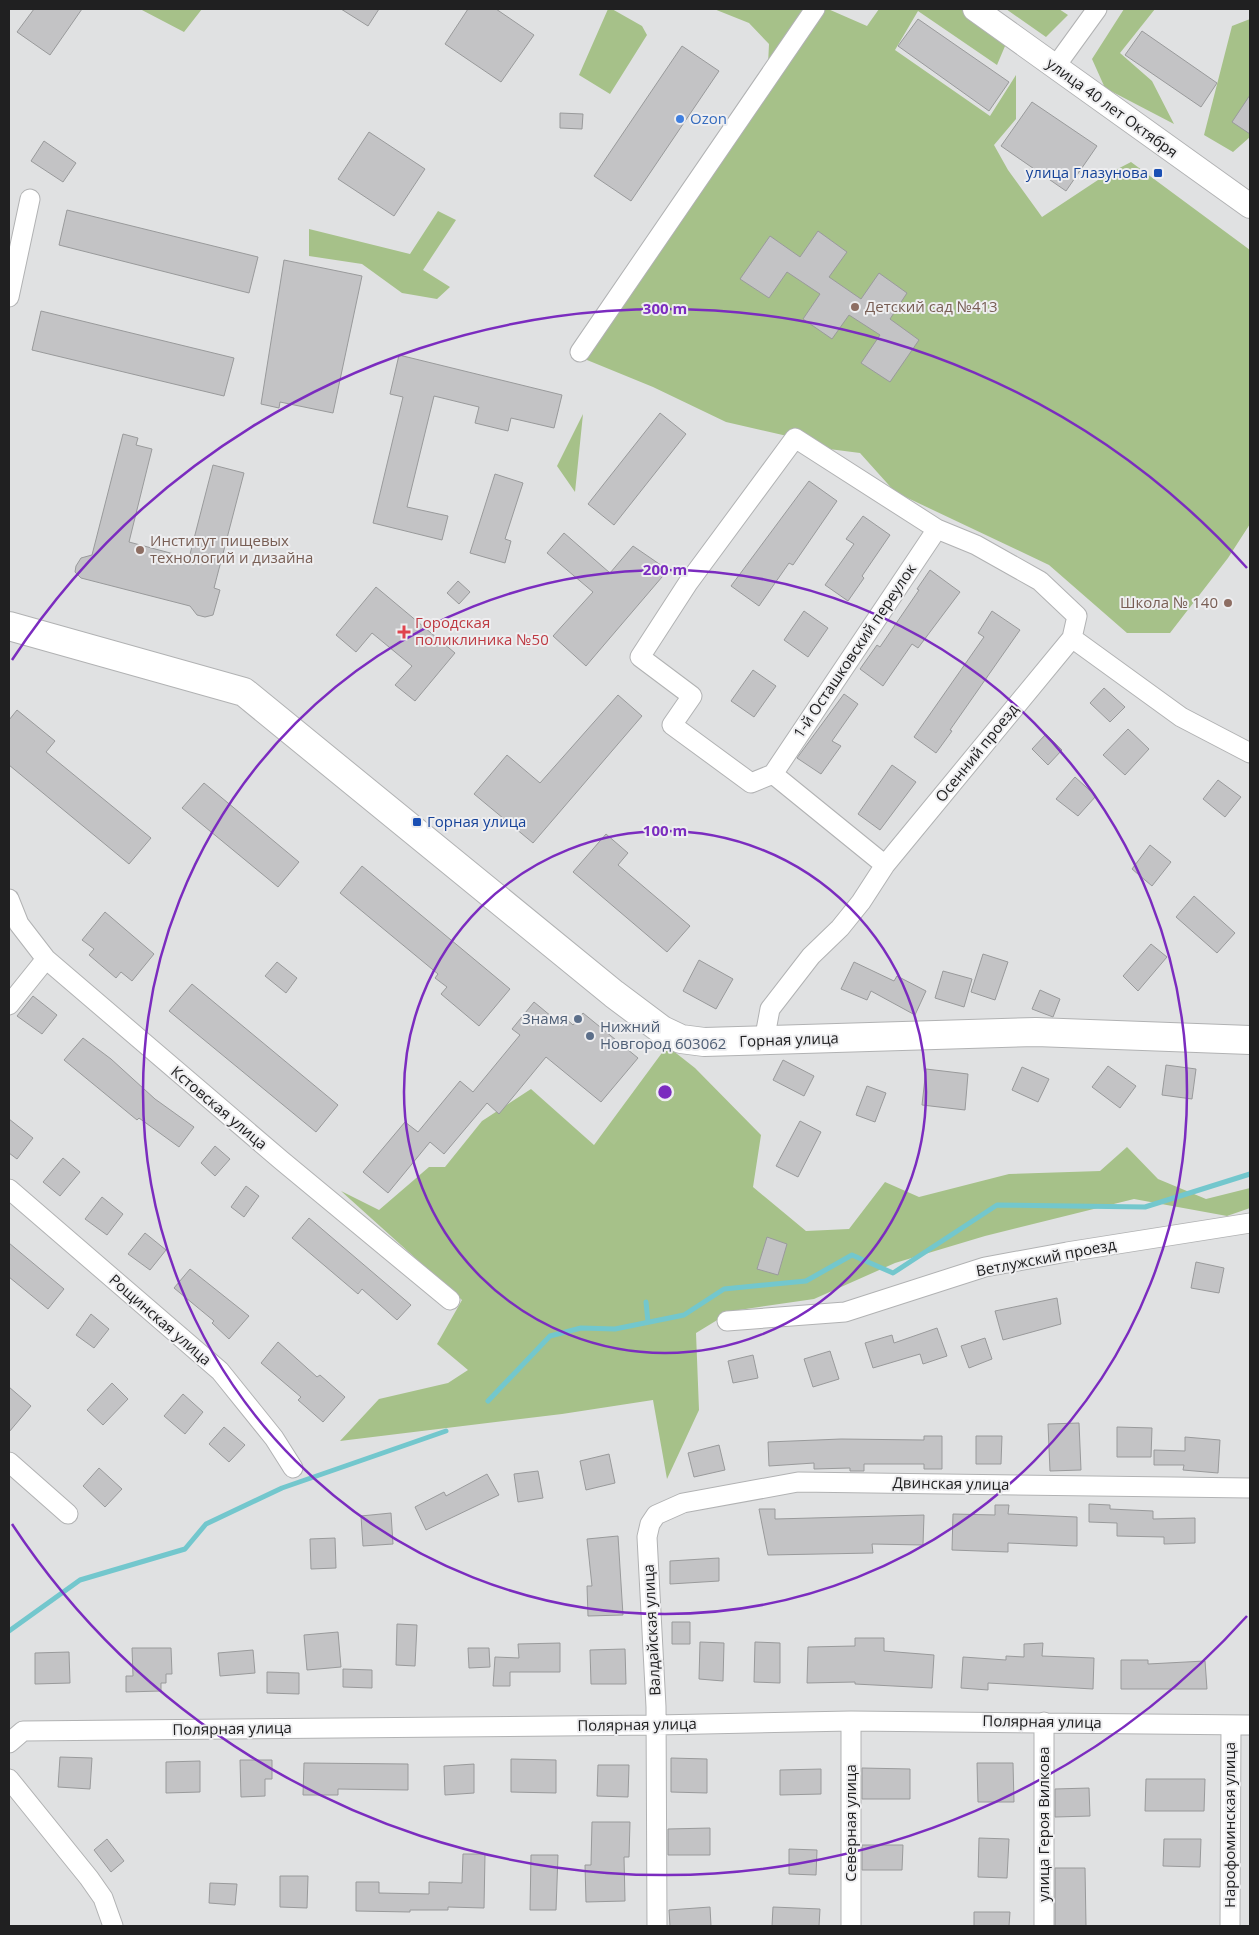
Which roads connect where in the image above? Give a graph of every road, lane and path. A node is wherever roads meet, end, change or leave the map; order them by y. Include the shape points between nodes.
1 (815, 9) edge
2 (975, 9) edge
3 (1097, 9) edge
4 (1055, 67) junction
5 (30, 199) dead end
6 (1250, 206) edge
7 (9, 296) edge
8 (580, 352) dead end
9 (937, 529) junction
10 (9, 626) edge
11 (1072, 638) junction
12 (1250, 753) edge
13 (773, 774) junction
14 (885, 865) junction
15 (9, 899) edge
16 (46, 959) junction
17 (9, 1005) edge
18 (1250, 1040) edge
19 (764, 1041) junction
20 (9, 1189) edge
21 (1250, 1223) edge
22 (450, 1300) dead end
23 (727, 1321) dead end
24 (9, 1462) edge
25 (293, 1468) dead end
26 (1250, 1488) edge
27 (68, 1514) dead end
28 (656, 1515) joint
29 (851, 1720) junction
30 (1044, 1722) junction
31 (1231, 1724) junction
32 (656, 1725) junction
33 (1250, 1725) edge
34 (16, 1737) edge
35 (9, 1779) edge
36 (113, 1926) edge
37 (657, 1926) edge
38 (851, 1926) edge
39 (1044, 1926) edge
40 (1230, 1926) edge

1 - 8 street
2 - 4 street, улица 40 лет Октября
3 - 4 street
4 - 6 street, улица 40 лет Октября
5 - 7 street
9 - 11 street via 1040,581 1077,616
9 - 13 street, 1-й Осташковский переулок
9 - 13 street via 795,438 688,583 640,657 692,696 672,725 751,783
10 - 19 main road, Горная улица via 244,692 662,1030 681,1039 704,1042
11 - 12 street via 1181,717
11 - 14 street, Осенний проезд
13 - 14 street
14 - 19 street, Осенний проезд via 861,902 811,956 770,1009
15 - 16 street, Кстовская улица via 18,924
16 - 17 street
16 - 22 street, Кстовская улица
18 - 19 main road, Горная улица via 1036,1032
20 - 25 street, Рощинская улица via 220,1371 274,1438
21 - 23 street, Ветлужский проезд via 985,1267 845,1312
24 - 27 street
26 - 28 street, Двинская улица via 798,1482 683,1503
28 - 32 street, Валдайская улица via 647,1537
29 - 30 street, Полярная улица
29 - 32 street, Полярная улица
29 - 38 street, Северная улица
30 - 31 street, Полярная улица
30 - 39 street, улица Героя Вилкова
31 - 33 street, Полярная улица
31 - 40 street, Нарофоминская улица
32 - 34 street, Полярная улица
32 - 37 street, Валдайская улица
35 - 36 street via 89,1878 103,1898

